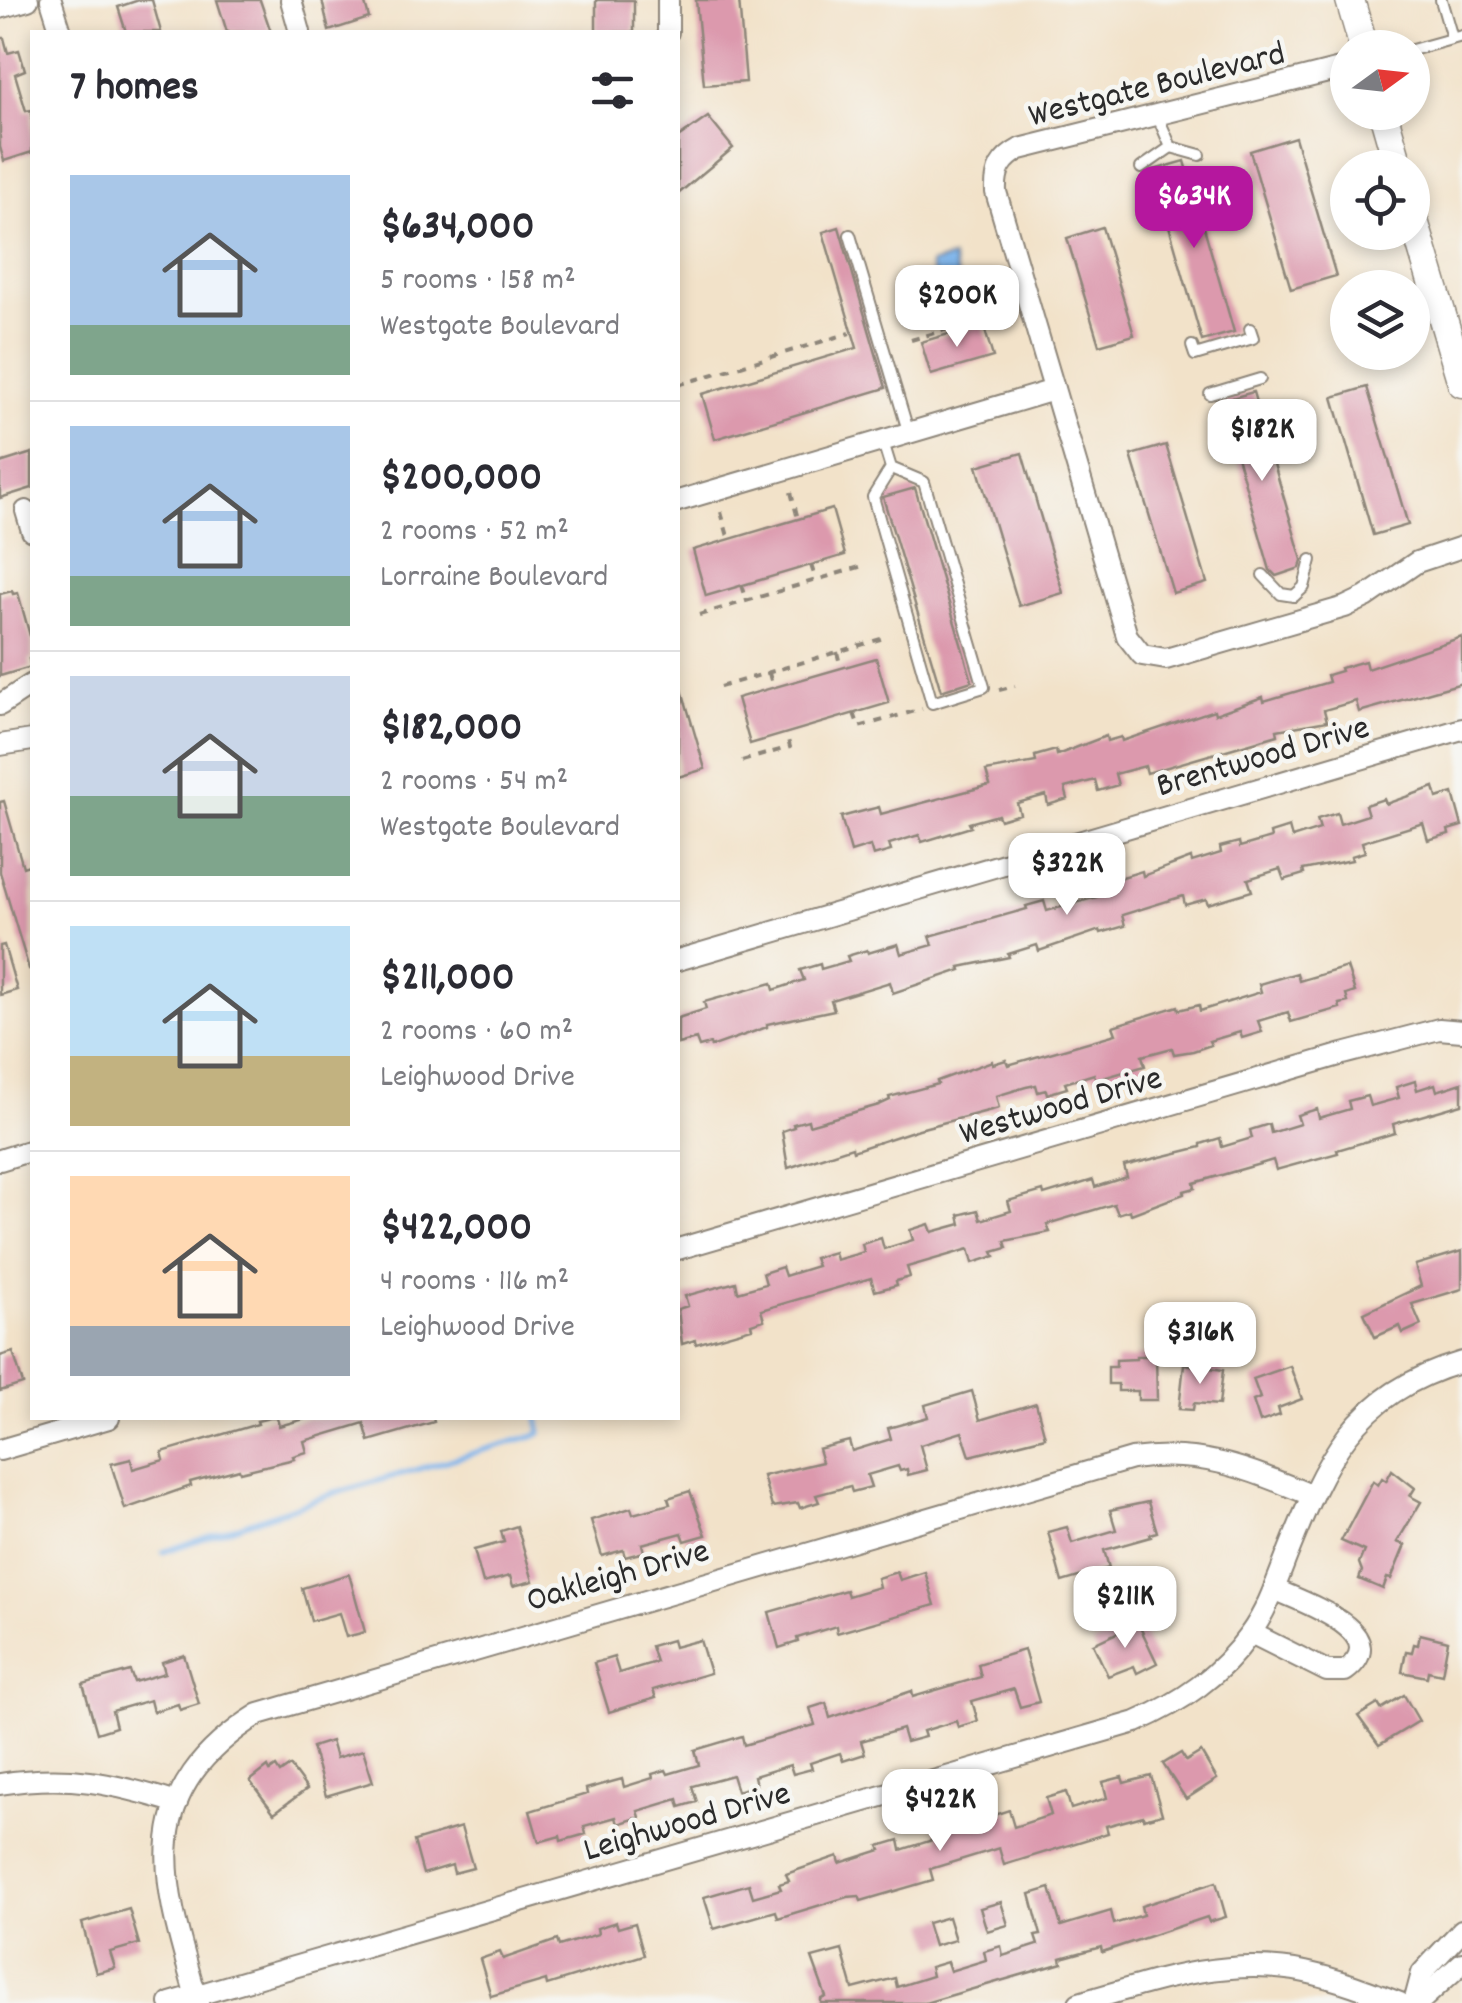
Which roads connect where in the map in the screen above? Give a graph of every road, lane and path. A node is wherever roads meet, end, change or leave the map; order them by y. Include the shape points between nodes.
1 (28, 0) edge
2 (51, 0) edge
3 (290, 0) edge
4 (668, 0) edge
5 (1350, 0) edge
6 (1441, 0) edge
7 (0, 8) edge
8 (60, 30) edge
9 (299, 30) edge
10 (668, 30) edge
11 (1359, 30) edge
12 (1457, 37) edge
13 (1430, 45) edge
14 (1330, 72) edge
15 (1156, 115) junction
16 (1171, 147) junction
17 (1200, 155) dead end
18 (1141, 168) dead end
19 (850, 235) dead end
20 (1423, 250) edge
21 (1008, 311) dead end
22 (1250, 329) dead end
23 (850, 334) dead end
24 (911, 340) dead end
25 (1192, 346) dead end
26 (1260, 379) dead end
27 (1462, 383) edge
28 (680, 384) edge
29 (1054, 390) junction
30 (1210, 394) dead end
31 (909, 435) junction
32 (883, 442) junction
33 (891, 468) junction
34 (791, 492) dead end
35 (680, 498) edge
36 (722, 512) dead end
37 (798, 519) dead end
38 (729, 540) dead end
39 (1462, 547) edge
40 (1312, 560) dead end
41 (811, 565) dead end
42 (862, 566) dead end
43 (1263, 576) dead end
44 (816, 580) junction
45 (742, 585) dead end
46 (1294, 596) junction
47 (747, 601) junction
48 (699, 615) dead end
49 (1303, 620) junction
50 (884, 638) dead end
51 (837, 652) junction
52 (841, 668) dead end
53 (769, 672) junction
54 (30, 685) edge
55 (720, 687) dead end
56 (773, 688) dead end
57 (0, 705) edge
58 (935, 705) dead end
59 (854, 713) dead end
60 (1462, 729) edge
61 (786, 733) dead end
62 (30, 740) edge
63 (0, 745) edge
64 (742, 761) dead end
65 (680, 959) edge
66 (1462, 1031) edge
67 (30, 1151) edge
68 (0, 1160) edge
69 (680, 1248) edge
70 (1462, 1362) edge
71 (101, 1420) edge
72 (0, 1450) edge
73 (1310, 1496) junction
74 (1274, 1588) junction
75 (1251, 1633) junction
76 (0, 1784) edge
77 (177, 1804) junction
78 (1462, 1930) edge
79 (1462, 1963) edge
80 (197, 1999) edge
81 (170, 2003) edge
82 (1080, 2003) edge
83 (1400, 2003) edge
84 (1416, 2003) edge

1 - 7 street
2 - 8 street
3 - 9 street
4 - 10 street
5 - 11 main road
6 - 12 lane
12 - 13 lane
14 - 15 street, Westgate Boulevard
15 - 16 lane
15 - 29 street, Westgate Boulevard via 1010,155 995,177
16 - 17 lane
16 - 18 lane
19 - 31 lane
20 - 27 main road
21 - 24 path
22 - 25 lane via 1253,338 1194,354
23 - 28 path
26 - 30 lane
29 - 31 street
29 - 49 street, Westgate Boulevard via 1127,636 1142,655 1166,660
31 - 32 street
32 - 33 lane
32 - 35 street
33 - 33 lane via 873,497 932,703 984,688 924,482
34 - 37 path
36 - 38 path
39 - 49 street via 1417,562 1366,597
40 - 46 lane
41 - 44 path
42 - 44 path
43 - 46 lane via 1281,594
44 - 47 path
45 - 47 path
46 - 49 lane
47 - 48 path
50 - 51 path
51 - 52 path
51 - 53 path
53 - 55 path
53 - 56 path
54 - 57 street
58 - 59 path via 859,727
60 - 65 street, Brentwood Drive
61 - 64 path via 790,748
62 - 63 street
66 - 69 street, Westwood Drive via 1438,1029 1343,1054
67 - 68 street
70 - 73 street, Leighwood Drive via 1415,1379 1366,1414 1342,1439
71 - 72 street
73 - 74 street, Leighwood Drive
73 - 77 street, Oakleigh Drive via 1204,1458 1146,1457 1096,1468 277,1706 218,1743
74 - 75 street, Leighwood Drive
74 - 75 street via 1350,1626 1359,1641 1357,1658 1345,1670 1327,1671
75 - 80 street, Leighwood Drive via 1192,1693 1136,1722
76 - 77 street via 99,1781
77 - 80 street, Oakleigh Drive via 166,1881
78 - 84 street via 1422,1973
79 - 84 street
80 - 81 street, Leighwood Drive
82 - 83 street via 1185,1973 1258,1967 1319,1976

